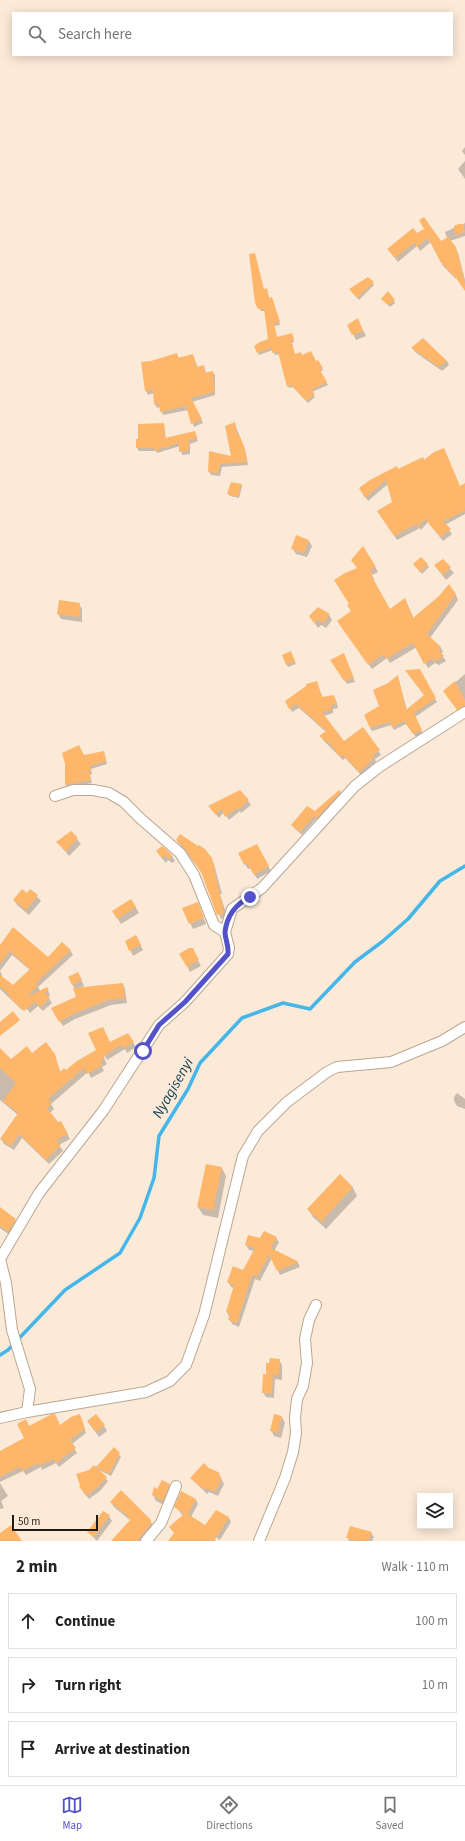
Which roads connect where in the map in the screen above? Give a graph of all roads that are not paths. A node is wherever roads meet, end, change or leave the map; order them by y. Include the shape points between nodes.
1 (465, 712) edge
2 (55, 796) dead end
3 (225, 932) junction
4 (465, 1027) edge
5 (0, 1259) edge
6 (316, 1305) dead end
7 (27, 1412) junction
8 (0, 1418) edge
9 (176, 1486) dead end
10 (146, 1541) edge
11 (259, 1541) edge

1 - 3 street via 378,767 354,786 262,888 232,909
2 - 3 street via 73,790 93,790 110,793 124,802 180,853 194,875 214,925
3 - 5 street via 228,954 185,1002 159,1025 103,1111 39,1193
4 - 7 street via 442,1042 391,1062 338,1067 326,1072 287,1102 258,1131 243,1156 204,1315 186,1365 170,1382 146,1392
5 - 7 street via 12,1330 30,1389
6 - 11 street via 309,1320 306,1339 307,1363 294,1418 296,1433 293,1452
7 - 8 street
9 - 10 street via 161,1523

